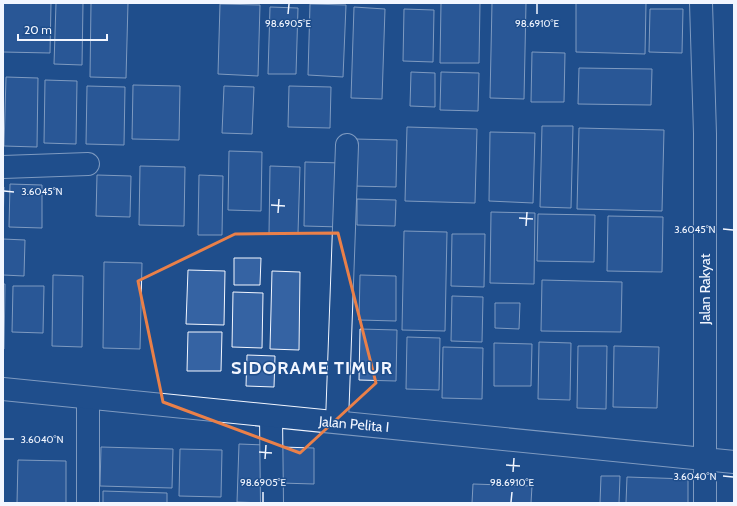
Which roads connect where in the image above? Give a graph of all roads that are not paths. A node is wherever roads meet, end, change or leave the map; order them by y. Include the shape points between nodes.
1 (701, 3) edge
2 (347, 145) dead end
3 (88, 164) dead end
4 (3, 167) edge
5 (3, 389) edge
6 (88, 398) junction
7 (271, 416) junction
8 (337, 422) junction
9 (705, 459) junction
10 (734, 462) edge
11 (88, 503) edge
12 (272, 503) edge
13 (705, 503) edge

1 - 9 street, Jalan Rakyat via 705,134
2 - 8 street
3 - 4 street
5 - 6 street, Jalan Pelita I
6 - 7 street, Jalan Pelita I
6 - 11 street
7 - 8 street, Jalan Pelita I
7 - 12 street
8 - 9 street, Jalan Pelita I
9 - 10 street, Jalan Pelita I
9 - 13 street, Jalan Rakyat

